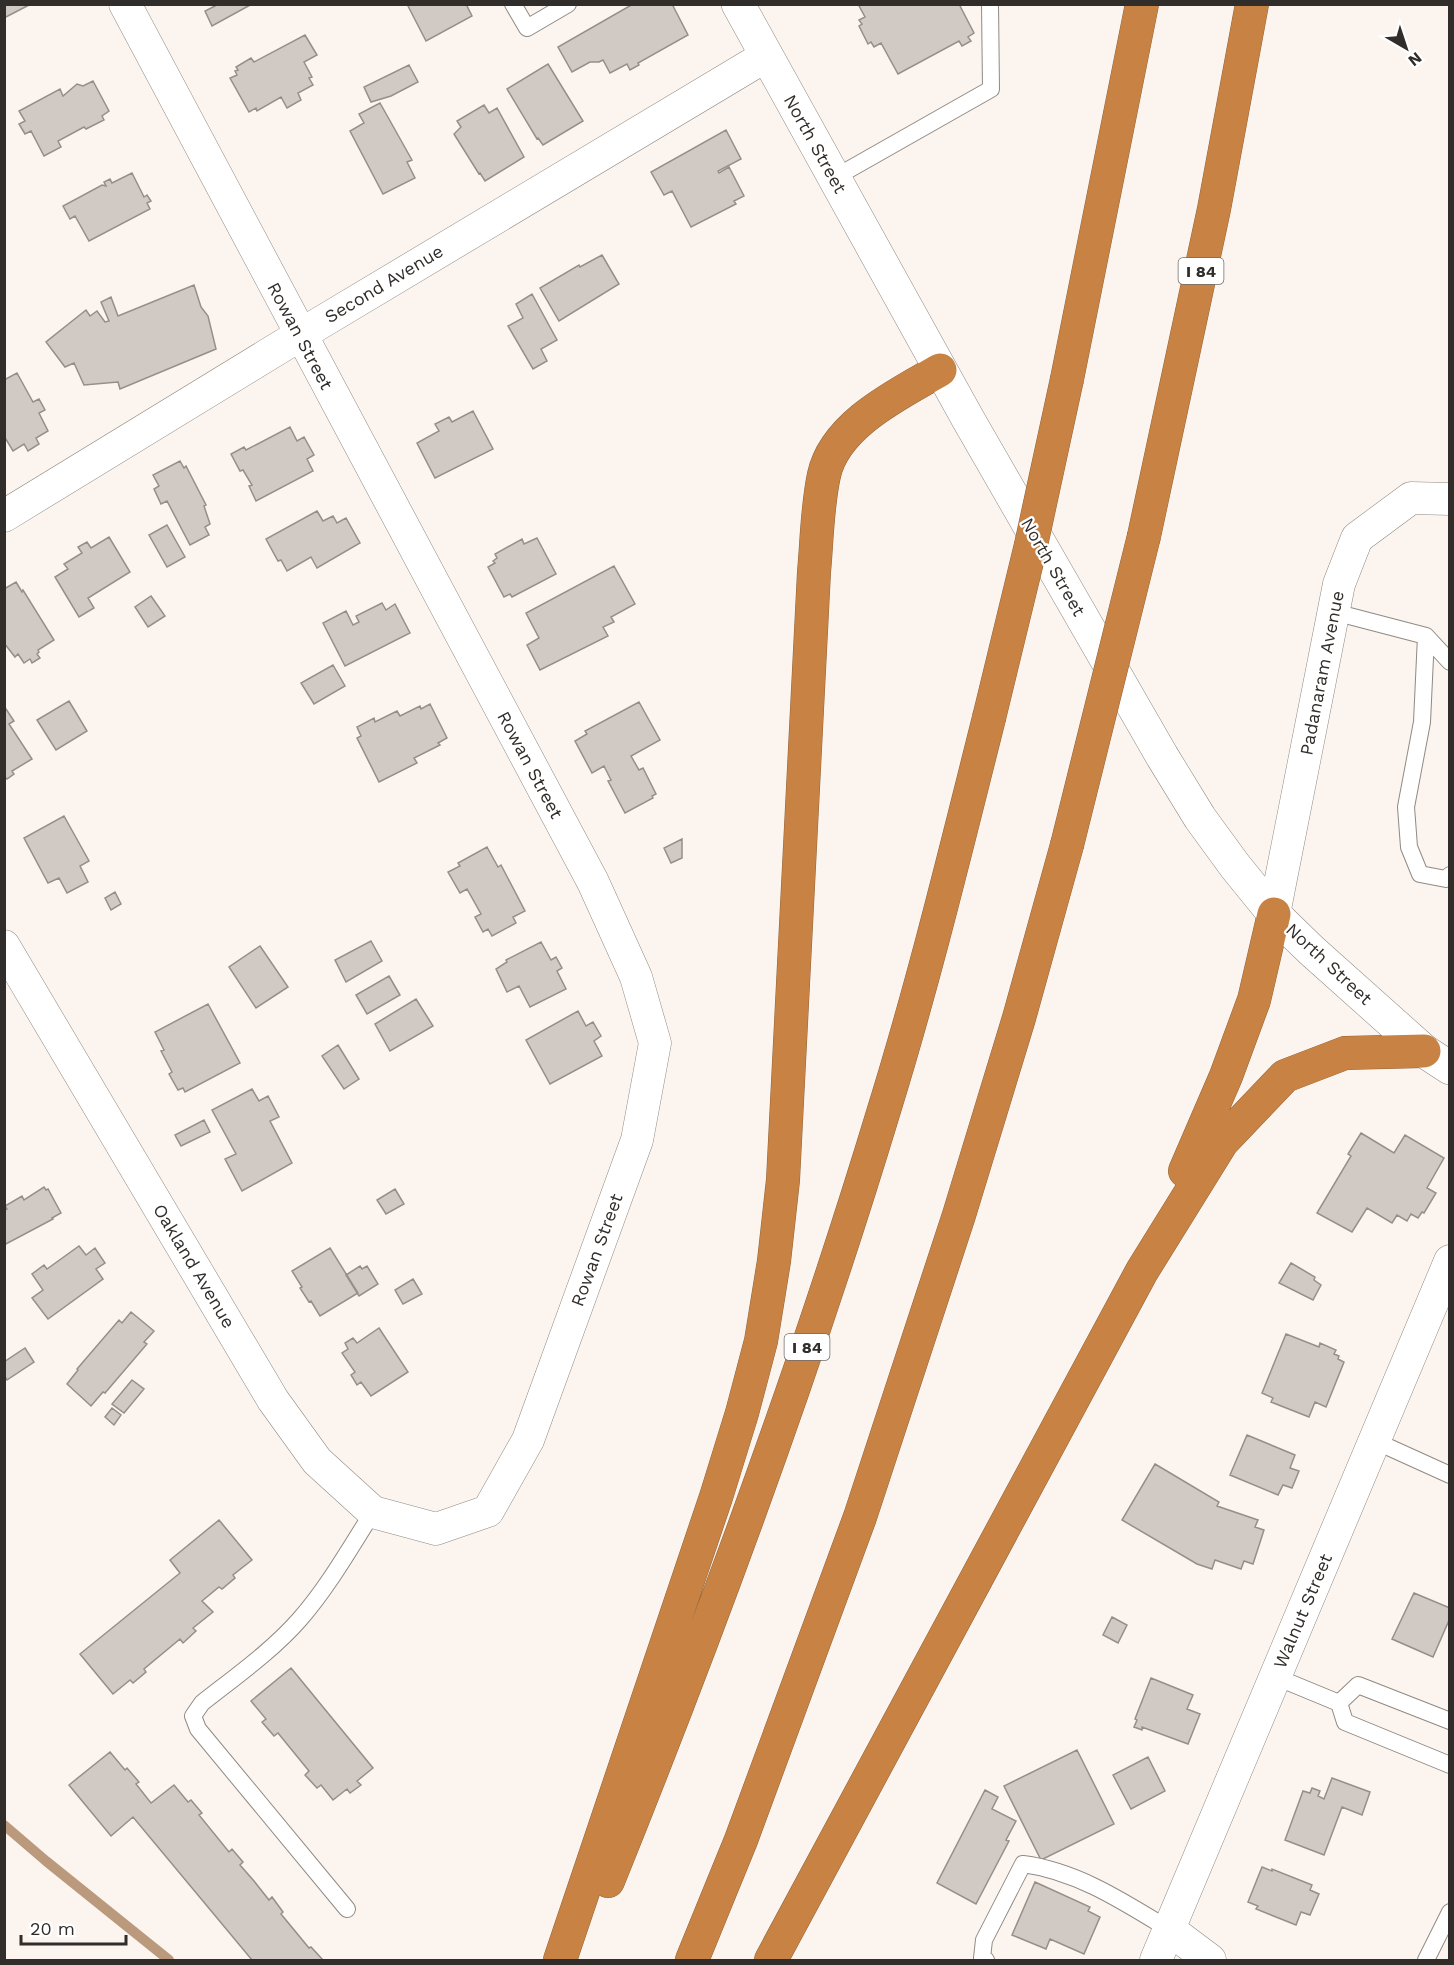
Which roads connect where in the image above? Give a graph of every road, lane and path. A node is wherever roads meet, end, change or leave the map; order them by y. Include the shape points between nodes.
1 (125, 4) edge
2 (513, 4) edge
3 (568, 4) edge
4 (738, 4) edge
5 (990, 4) edge
6 (1142, 4) edge
7 (1252, 4) edge
8 (766, 56) junction
9 (834, 178) junction
10 (300, 335) junction
11 (940, 370) junction
12 (1449, 499) edge
13 (4, 516) edge
14 (1334, 612) junction
15 (1426, 636) junction
16 (1449, 662) edge
17 (1449, 875) edge
18 (1274, 914) junction
19 (4, 946) edge
20 (1437, 1060) edge
21 (1449, 1261) edge
22 (1142, 1271) junction
23 (1375, 1441) junction
24 (1449, 1475) edge
25 (373, 1512) junction
26 (436, 1529) joint
27 (1276, 1677) junction
28 (1339, 1703) junction
29 (1449, 1721) edge
30 (1449, 1766) edge
31 (346, 1909) dead end
32 (1449, 1912) edge
33 (1170, 1930) junction
34 (560, 1960) edge
35 (576, 1960) edge
36 (692, 1960) edge
37 (771, 1960) edge
38 (986, 1960) edge
39 (1156, 1960) edge
40 (1210, 1960) edge
41 (1426, 1960) edge

1 - 10 street, Rowan Street
2 - 3 lane via 527,28
4 - 8 main road, North Street
5 - 9 lane via 991,89
6 - 35 highway, I 84, bridge via 1031,545 885,1109 829,1284 712,1615
7 - 36 highway, I 84, bridge via 1214,208 1144,536 1067,845 1019,1018 963,1204 860,1517 741,1840
8 - 9 main road, North Street
8 - 10 street, Second Avenue
9 - 11 main road, North Street
10 - 13 street, Second Avenue
10 - 26 street, Rowan Street via 593,882 636,977 656,1043 637,1140 528,1440 488,1510
11 - 18 main road, North Street via 1200,818
11 - 34 highway via 867,414 836,448 824,473 814,572 783,1180 761,1341 716,1497
12 - 14 street, Padanaram Avenue via 1411,498 1356,538 1339,584
14 - 15 lane
14 - 18 street, Padanaram Avenue
15 - 16 lane
15 - 17 lane via 1422,722 1406,807 1409,847 1420,874 1446,879
18 - 20 main road, North Street
18 - 22 highway via 1254,1000 1226,1076
19 - 25 street, Oakland Avenue via 273,1400 317,1461
20 - 22 highway via 1345,1053 1285,1076 1222,1142
21 - 23 street, Walnut Street
22 - 37 highway
23 - 24 lane
23 - 27 street, Walnut Street
25 - 26 street, Oakland Avenue
25 - 31 lane via 300,1620 202,1703 193,1716 198,1729
27 - 28 lane
27 - 33 street, Walnut Street
28 - 29 lane via 1358,1685
28 - 30 lane via 1345,1722
32 - 41 lane
33 - 38 lane via 1106,1891 1023,1864 984,1940 982,1958
33 - 39 street, Walnut Street
33 - 40 street

